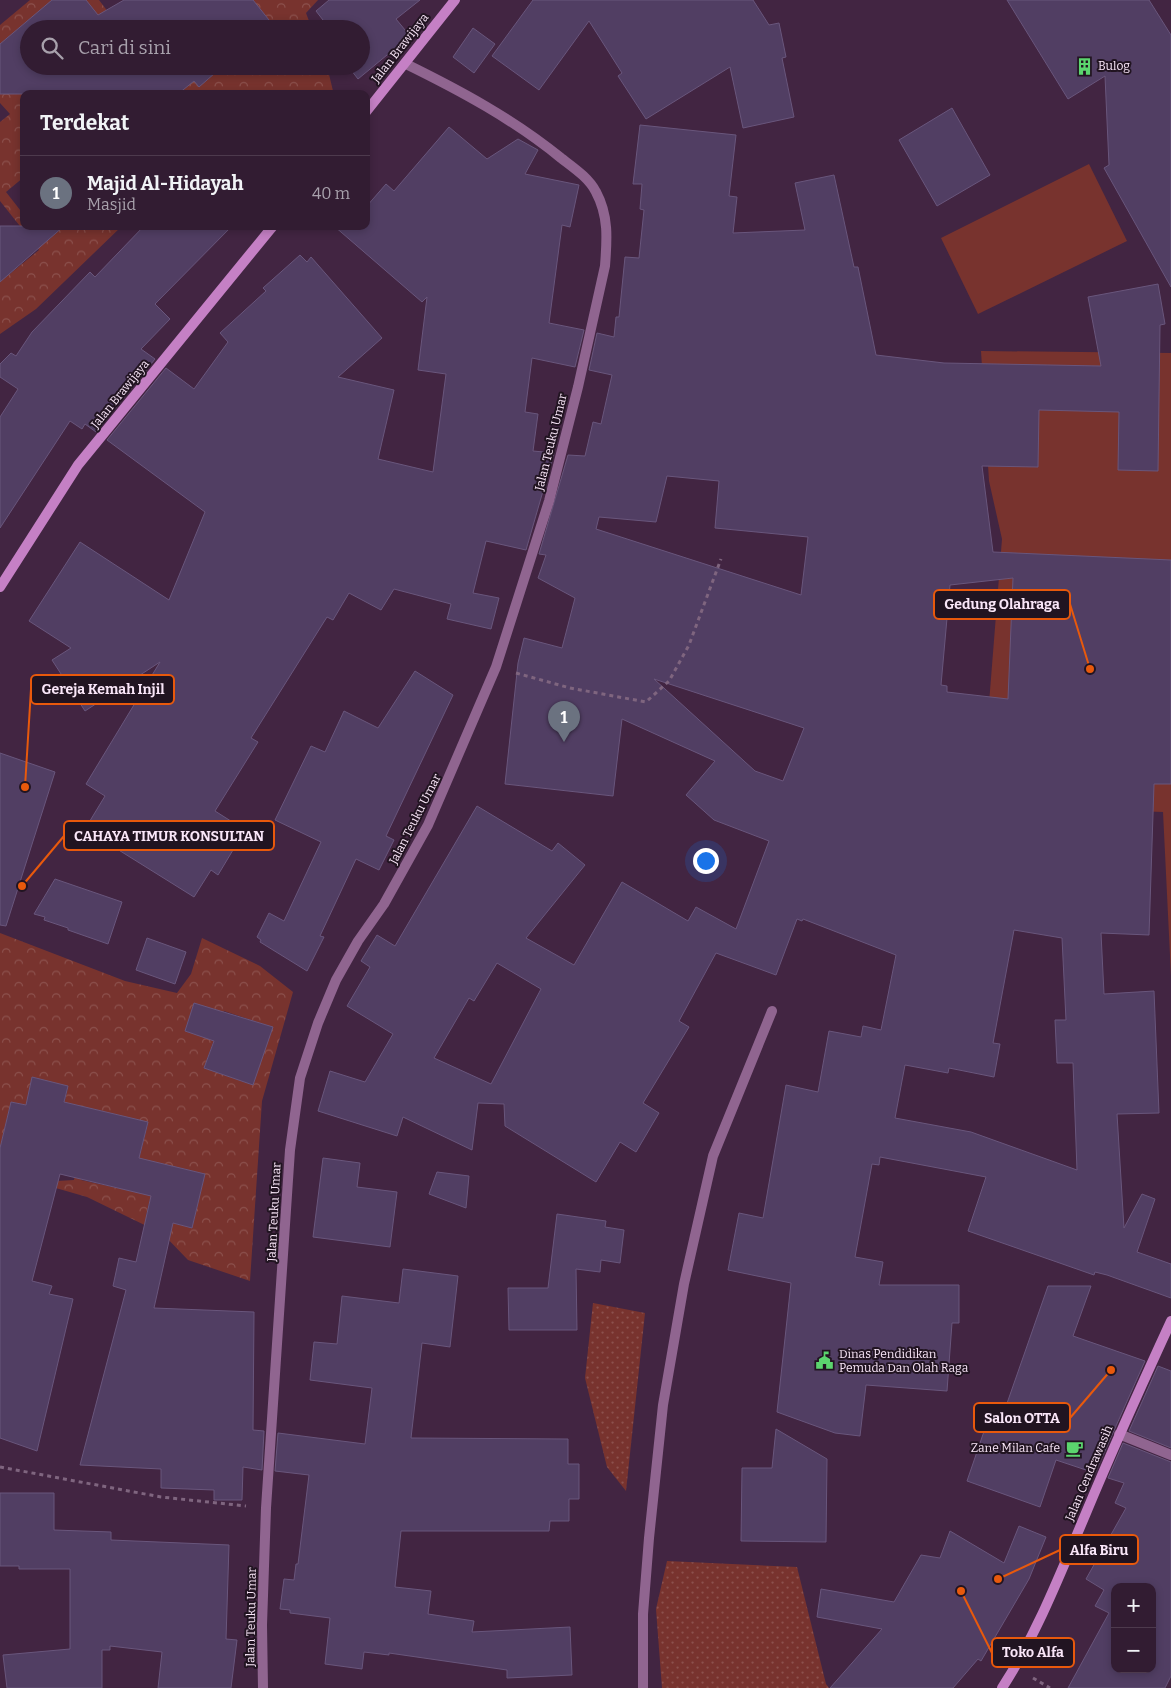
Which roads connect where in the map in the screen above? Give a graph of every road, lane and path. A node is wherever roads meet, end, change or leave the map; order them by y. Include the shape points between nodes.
1 (455, 0) edge
2 (406, 64) junction
3 (370, 107) edge
4 (270, 230) edge
5 (721, 559) dead end
6 (0, 587) edge
7 (496, 667) junction
8 (772, 1011) dead end
9 (1171, 1321) edge
10 (1119, 1434) junction
11 (1171, 1456) edge
12 (0, 1467) edge
13 (266, 1508) junction
14 (263, 1688) edge
15 (643, 1688) edge
16 (1002, 1688) edge

1 - 2 main road, Jalan Brawijaya
2 - 3 main road, Jalan Brawijaya
2 - 7 street, Jalan Teuku Umar via 511,120 556,153 584,176 596,191 606,216 605,266 578,387 536,548
4 - 6 main road, Jalan Brawijaya via 78,465
5 - 7 path via 689,644 669,681 646,702 570,688
7 - 13 street, Jalan Teuku Umar via 428,824 384,904 336,980 300,1078 290,1150
8 - 15 street via 714,1156 684,1284 663,1405 649,1538 643,1614
9 - 10 main road, Jalan Cendrawasih
10 - 11 street
10 - 16 main road, Jalan Cendrawasih via 1056,1584
12 - 13 path via 161,1497
13 - 14 street, Jalan Teuku Umar

